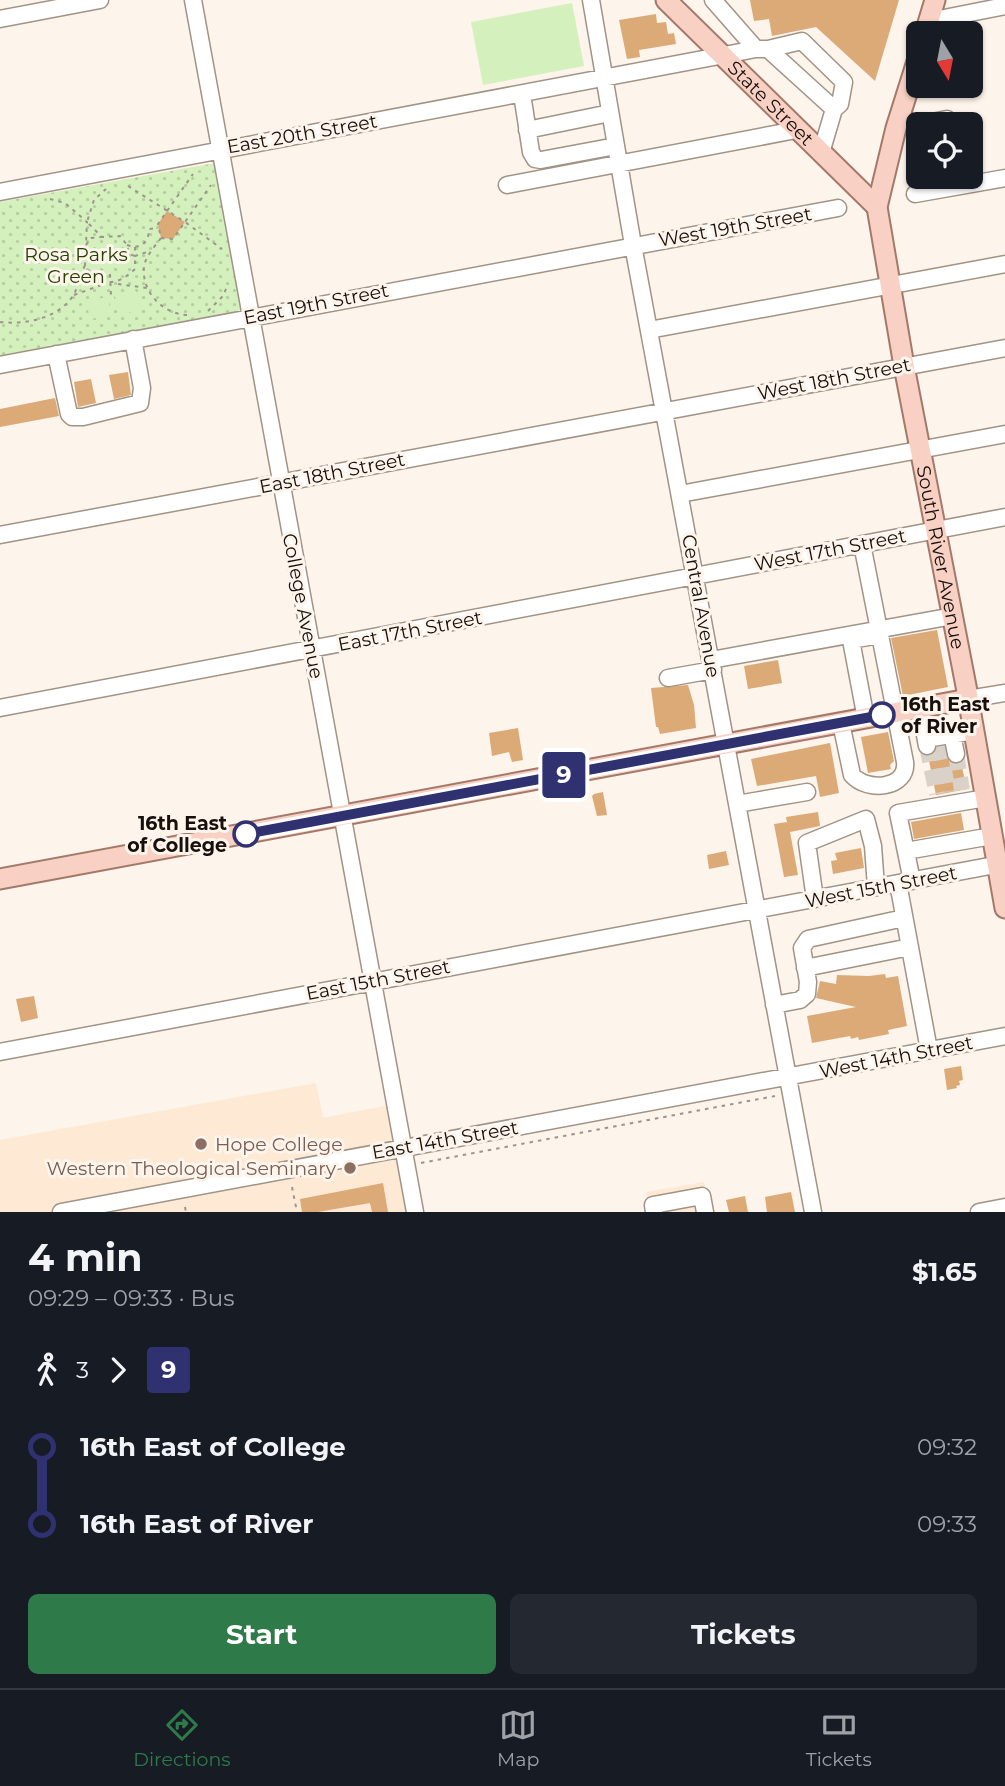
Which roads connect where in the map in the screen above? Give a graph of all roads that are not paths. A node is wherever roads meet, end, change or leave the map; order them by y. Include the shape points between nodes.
1 (100, 0) edge
2 (193, 0) edge
3 (591, 0) edge
4 (666, 0) edge
5 (713, 0) edge
6 (936, 0) edge
7 (1005, 6) edge
8 (0, 19) edge
9 (929, 21) edge
10 (949, 21) edge
11 (762, 49) junction
12 (723, 57) junction
13 (605, 79) junction
14 (522, 94) junction
15 (906, 96) edge
16 (834, 109) junction
17 (610, 113) junction
18 (906, 127) edge
19 (896, 128) junction
20 (527, 130) junction
21 (796, 130) junction
22 (616, 146) junction
23 (220, 149) junction
24 (821, 153) junction
25 (619, 166) junction
26 (1005, 178) edge
27 (983, 179) edge
28 (507, 186) dead end
29 (932, 189) edge
30 (0, 192) edge
31 (915, 194) dead end
32 (877, 207) junction
33 (838, 208) dead end
34 (633, 245) junction
35 (1005, 264) edge
36 (889, 286) junction
37 (251, 317) junction
38 (649, 330) junction
39 (133, 339) junction
40 (1005, 348) edge
41 (56, 354) junction
42 (0, 365) edge
43 (904, 366) junction
44 (664, 411) junction
45 (1005, 435) edge
46 (919, 450) junction
47 (280, 483) junction
48 (680, 494) junction
49 (1005, 517) edge
50 (936, 530) junction
51 (0, 535) edge
52 (862, 544) junction
53 (695, 576) junction
54 (953, 616) junction
55 (880, 632) junction
56 (311, 650) junction
57 (712, 665) junction
58 (668, 678) dead end
59 (1005, 693) edge
60 (968, 699) junction
61 (0, 708) edge
62 (920, 708) junction
63 (895, 713) junction
64 (866, 719) junction
65 (841, 723) junction
66 (974, 731) junction
67 (936, 740) junction
68 (727, 745) junction
69 (956, 754) tunnel mouth
70 (807, 792) dead end
71 (986, 798) junction
72 (737, 804) junction
73 (343, 816) junction
74 (992, 836) junction
75 (906, 851) junction
76 (1001, 863) edge
77 (0, 879) edge
78 (905, 882) junction
79 (876, 887) junction
80 (815, 899) junction
81 (1005, 908) edge
82 (756, 911) junction
83 (904, 918) junction
84 (910, 947) junction
85 (805, 968) junction
86 (374, 981) junction
87 (774, 1005) junction
88 (1005, 1036) edge
89 (929, 1050) junction
90 (0, 1052) edge
91 (787, 1077) junction
92 (404, 1148) junction
93 (1005, 1207) edge
94 (61, 1212) edge
95 (415, 1212) edge
96 (654, 1212) edge
97 (705, 1212) edge
98 (813, 1212) edge
99 (979, 1212) edge

1 - 8 street
2 - 23 street, College Avenue
3 - 13 street, Central Avenue
4 - 12 main road, State Street
5 - 11 street
6 - 9 main road
7 - 10 street
11 - 12 street, East 20th Street
11 - 16 street
11 - 16 street, East 20th Street via 802,41 844,82 840,104
12 - 13 street, East 20th Street
12 - 21 main road, State Street
13 - 14 street, East 20th Street
13 - 17 street, Central Avenue
14 - 20 street
14 - 23 street, East 20th Street
15 - 19 main road
16 - 24 street
17 - 20 street
17 - 22 street, Central Avenue
18 - 19 street
19 - 32 main road
20 - 22 street via 535,159
21 - 24 main road, State Street
21 - 25 street
22 - 25 street, Central Avenue
23 - 30 street, East 20th Street
23 - 37 street, College Avenue
24 - 32 main road, State Street
25 - 28 street
25 - 34 street, Central Avenue
26 - 27 street
29 - 31 street
32 - 36 main road, South River Avenue
33 - 34 street, West 19th Street
34 - 37 street, East 19th Street
34 - 38 street, Central Avenue
35 - 36 street
36 - 38 street
36 - 43 main road, South River Avenue
37 - 39 street, East 19th Street
37 - 47 street, College Avenue
38 - 44 street, Central Avenue
39 - 41 street, East 19th Street
39 - 41 street via 142,388 140,403 83,417 69,414
40 - 43 street, West 18th Street
41 - 42 street, East 19th Street
43 - 44 street, West 18th Street
43 - 46 main road, South River Avenue
44 - 47 street, East 18th Street
44 - 48 street, Central Avenue
45 - 46 street
46 - 48 street
46 - 50 main road, South River Avenue
47 - 51 street, East 18th Street
47 - 56 street, College Avenue
48 - 53 street, Central Avenue
49 - 50 street, West 17th Street
50 - 52 street, West 17th Street
50 - 54 main road, South River Avenue
52 - 53 street, West 17th Street
52 - 55 street
53 - 56 street, East 17th Street
53 - 57 street, Central Avenue
54 - 55 street
54 - 60 main road, South River Avenue
55 - 57 street
55 - 63 street
55 - 64 street via 851,640
56 - 61 street, East 17th Street
56 - 73 street, College Avenue
57 - 58 street
57 - 68 street, Central Avenue
59 - 60 street
60 - 62 main road
60 - 66 main road, South River Avenue
62 - 63 main road
62 - 67 street
63 - 64 main road
63 - 65 street via 906,770 885,785 865,786 852,775
64 - 65 main road
65 - 68 main road
66 - 67 street
66 - 71 main road, South River Avenue
67 - 69 street
68 - 72 street, Central Avenue
68 - 73 main road
70 - 72 street
71 - 74 main road, South River Avenue
71 - 75 street via 950,798 898,813
72 - 82 street, Central Avenue
73 - 77 main road
73 - 86 street, College Avenue
74 - 75 street
74 - 76 main road, South River Avenue
75 - 78 street
76 - 78 street, West 15th Street
76 - 81 main road, South River Avenue
78 - 79 street, West 15th Street
78 - 83 street
79 - 80 street, West 15th Street
79 - 80 street via 866,819 807,843
80 - 82 street, West 15th Street
82 - 86 street, East 15th Street
82 - 87 street, Central Avenue
83 - 84 street
83 - 85 street via 808,939 802,948
84 - 85 street
84 - 89 street
85 - 87 street via 805,998
86 - 90 street, East 15th Street
86 - 92 street, College Avenue
87 - 91 street, Central Avenue
88 - 89 street, West 14th Street
89 - 91 street, West 14th Street
91 - 92 street, East 14th Street
91 - 98 street, Central Avenue
92 - 94 street, East 14th Street
92 - 95 street, College Avenue
93 - 99 street
96 - 97 street via 653,1205 702,1196

